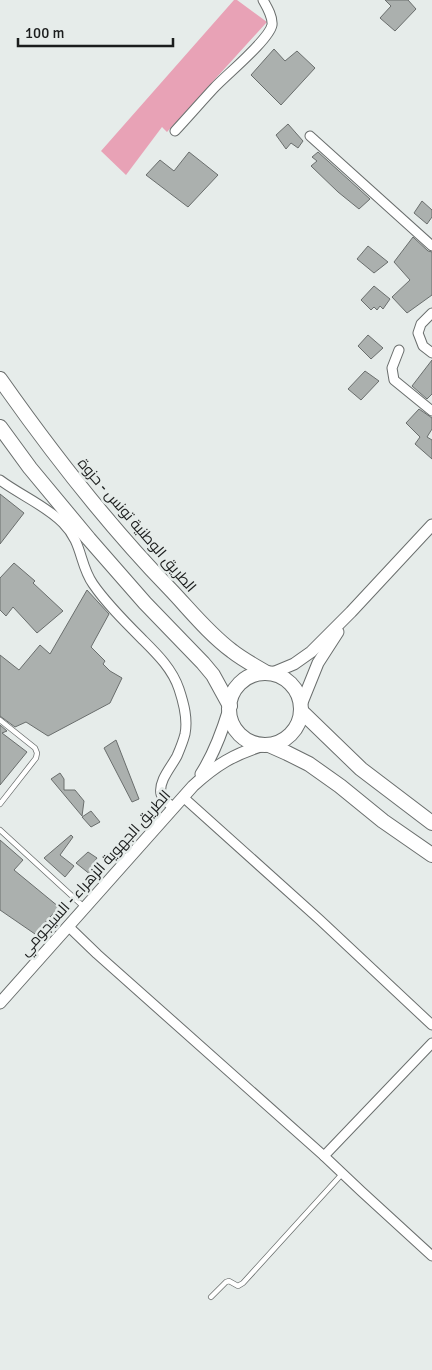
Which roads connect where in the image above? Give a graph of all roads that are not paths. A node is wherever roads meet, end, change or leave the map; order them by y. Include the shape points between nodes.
1 (263, 0) edge
2 (175, 131) dead end
3 (310, 136) dead end
4 (432, 246) edge
5 (432, 313) edge
6 (399, 350) dead end
7 (432, 353) edge
8 (0, 379) edge
9 (432, 411) edge
10 (0, 426) edge
11 (0, 480) edge
12 (432, 525) edge
13 (352, 612) junction
14 (269, 674) junction
15 (229, 708) junction
16 (301, 708) junction
17 (0, 720) edge
18 (267, 745) junction
19 (194, 786) junction
20 (183, 797) junction
21 (0, 804) edge
22 (174, 808) junction
23 (432, 823) edge
24 (0, 830) edge
25 (432, 855) edge
26 (85, 908) junction
27 (68, 926) junction
28 (0, 1003) edge
29 (432, 1025) edge
30 (432, 1043) edge
31 (324, 1156) junction
32 (342, 1174) junction
33 (432, 1256) edge
34 (211, 1297) dead end

1 - 2 street via 271,16 268,34
3 - 4 street
5 - 7 street via 421,324 418,333 423,346
6 - 9 street via 392,368 394,380
8 - 14 highway, الطريق الوطنية تونس - حزوة via 60,462 154,572 218,640
10 - 15 highway via 89,539 213,675
11 - 22 street via 52,513 72,532 93,584 171,672 186,719 182,743 161,788 163,798
12 - 13 main road
13 - 14 main road via 302,659
13 - 16 main road via 318,663
14 - 15 highway via 246,679 232,696
14 - 16 highway via 282,677 291,684
15 - 18 highway via 231,720 244,738 254,744
15 - 19 main road, الطريق الجهوية الزهراء - السيجومي via 221,736
16 - 18 highway via 298,724 291,734 281,742
16 - 23 highway via 361,769
17 - 21 lane via 35,748 37,754
18 - 19 main road, الطريق الجهوية الزهراء - السيجومي via 226,760
18 - 25 highway via 309,764
19 - 20 main road, الطريق الجهوية الزهراء - السيجومي
20 - 22 main road, الطريق الجهوية الزهراء - السيجومي
20 - 29 street
22 - 26 main road, الطريق الجهوية الزهراء - السيجومي
24 - 26 lane
26 - 27 main road, الطريق الجهوية الزهراء - السيجومي
27 - 28 main road, الطريق الجهوية الزهراء - السيجومي
27 - 31 street
30 - 31 street
31 - 32 street
32 - 33 street
32 - 34 lane via 243,1284 238,1286 226,1282

